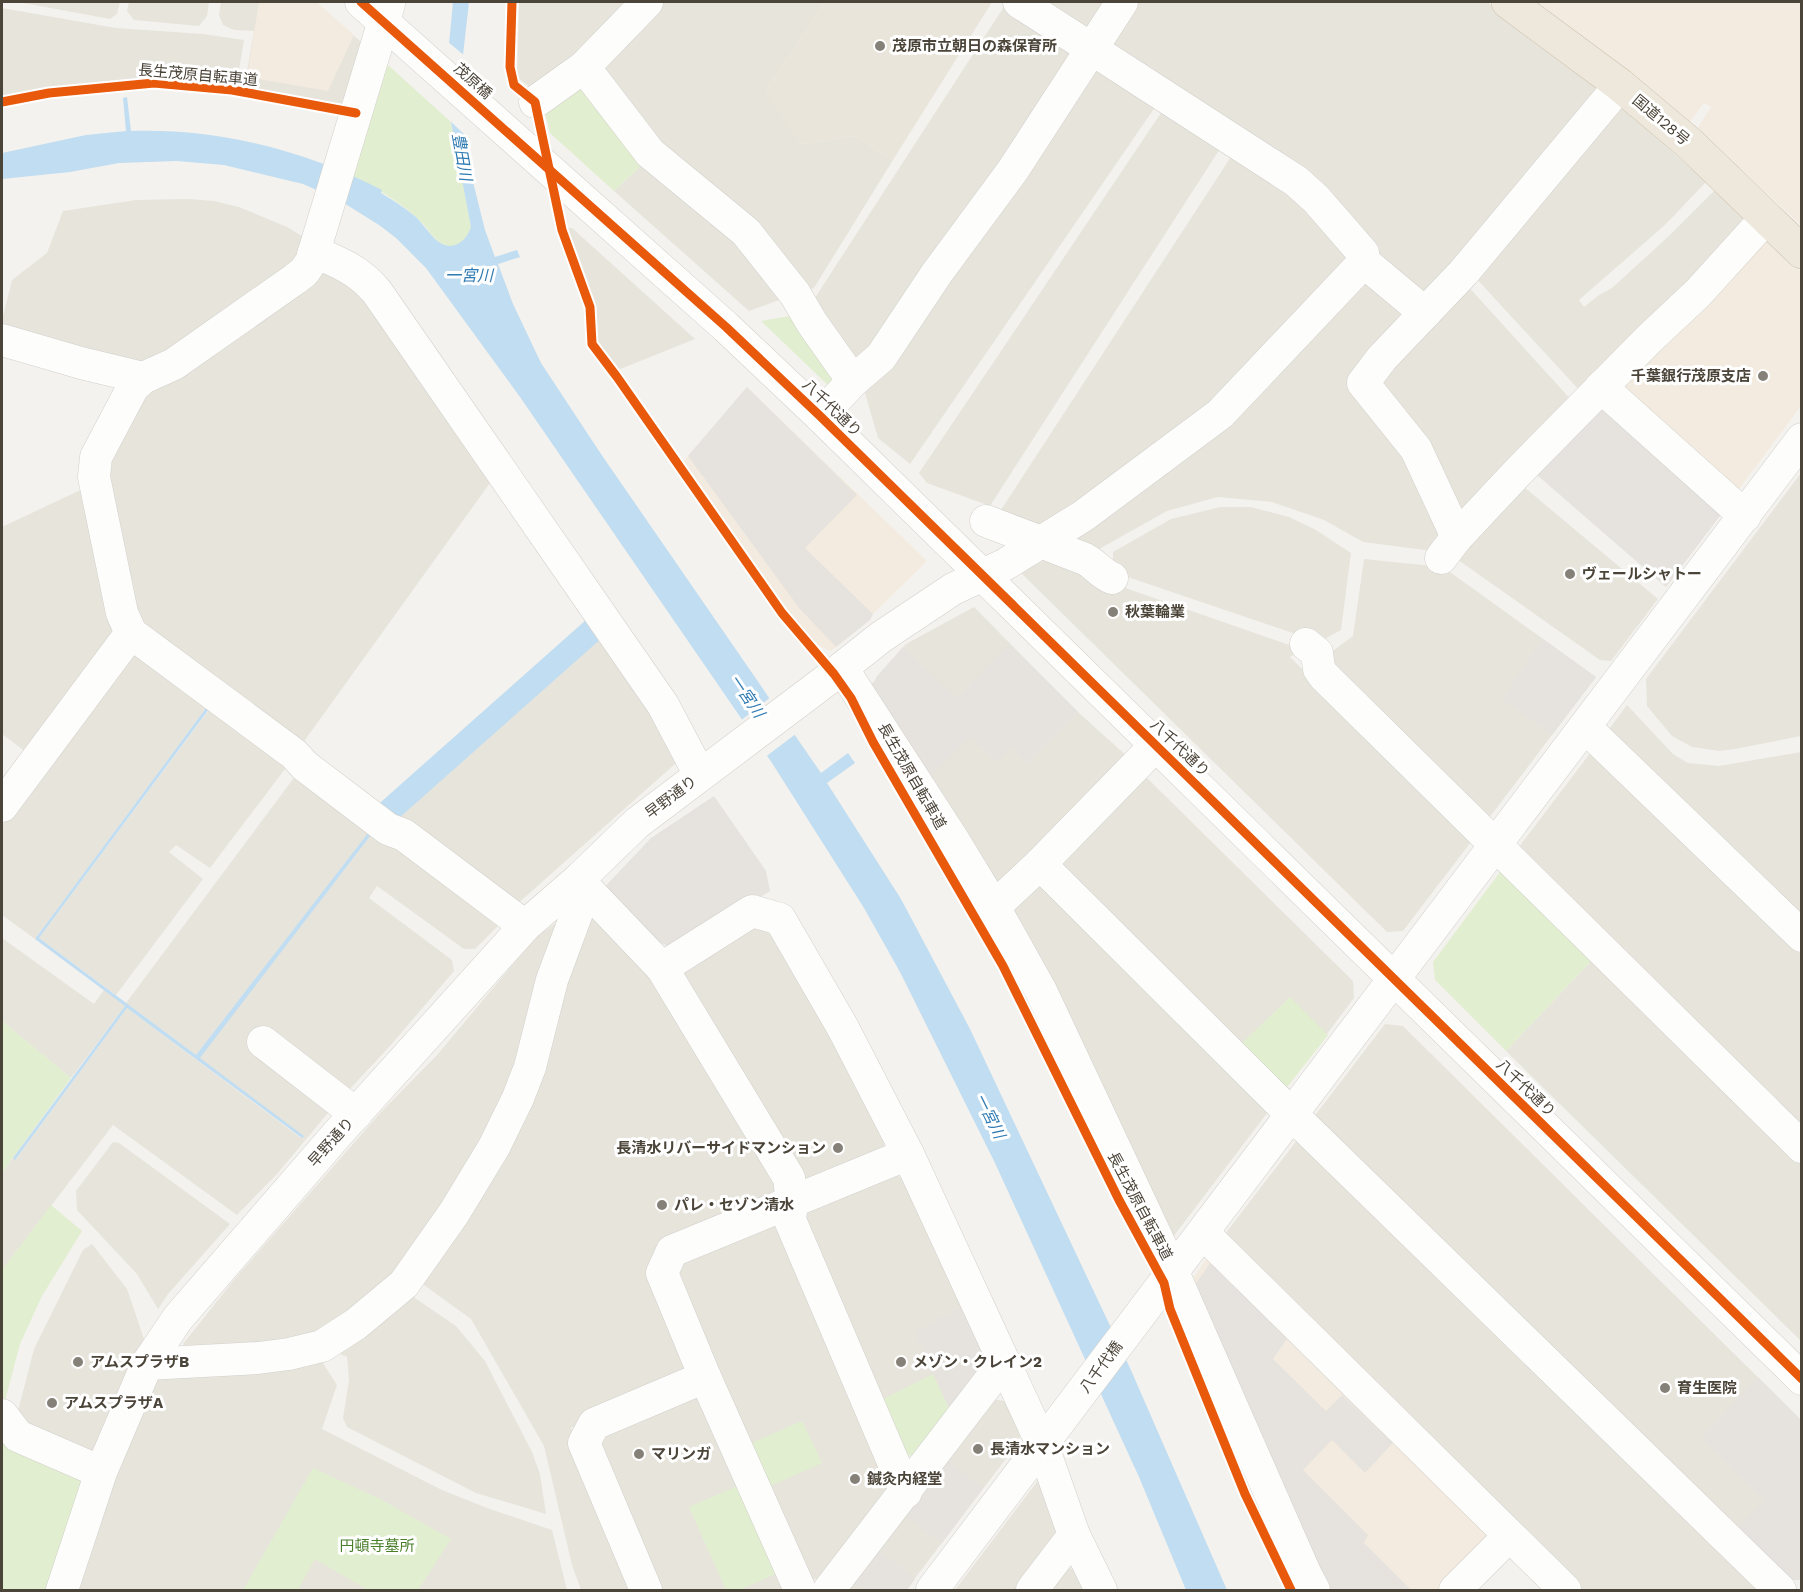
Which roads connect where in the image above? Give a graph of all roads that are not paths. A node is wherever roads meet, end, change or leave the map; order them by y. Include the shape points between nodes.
1 (361, 2) edge
2 (647, 2) edge
3 (1019, 2) edge
4 (1122, 2) edge
5 (1508, 2) edge
6 (391, 20) edge
7 (1092, 48) junction
8 (584, 67) junction
9 (1620, 85) junction
10 (535, 102) dead end
11 (526, 149) joint
12 (1766, 218) junction
13 (315, 249) junction
14 (1802, 252) edge
15 (1364, 262) junction
16 (1425, 313) junction
17 (2, 340) edge
18 (143, 378) junction
19 (853, 381) junction
20 (1601, 387) junction
21 (820, 416) junction
22 (1802, 439) edge
23 (1745, 516) junction
24 (986, 521) dead end
25 (1040, 543) junction
26 (982, 576) junction
27 (1112, 578) dead end
28 (131, 633) junction
29 (1306, 644) dead end
30 (835, 674) junction
31 (1585, 727) junction
32 (1155, 745) junction
33 (703, 772) junction
34 (2, 806) edge
35 (1494, 844) junction
36 (1040, 864) junction
37 (578, 880) junction
38 (994, 907) junction
39 (525, 926) junction
40 (1802, 936) edge
41 (662, 968) junction
42 (1393, 980) junction
43 (263, 1042) dead end
44 (356, 1114) junction
45 (1292, 1114) junction
46 (1802, 1147) edge
47 (908, 1154) junction
48 (792, 1202) junction
49 (1203, 1233) junction
50 (1166, 1281) junction
51 (1004, 1362) junction
52 (147, 1364) junction
53 (705, 1377) junction
54 (1802, 1379) edge
55 (2, 1415) edge
56 (1050, 1435) junction
57 (101, 1472) junction
58 (906, 1492) junction
59 (1074, 1535) junction
60 (1509, 1536) junction
61 (62, 1590) edge
62 (646, 1590) edge
63 (800, 1590) edge
64 (829, 1590) edge
65 (932, 1590) edge
66 (1032, 1590) edge
67 (1101, 1590) edge
68 (1314, 1590) edge
69 (1455, 1590) edge
70 (1565, 1590) edge
71 (1780, 1590) edge

1 - 6 street
2 - 8 street
3 - 7 street
4 - 7 street
5 - 9 highway, 国道128号
6 - 11 street, 茂原橋
6 - 13 street via 355,117
7 - 15 street via 1296,181 1316,198 1363,254
7 - 19 street via 881,357
8 - 10 street
8 - 19 street via 650,153 746,232 795,294
9 - 12 highway, 国道128号 via 1689,143
9 - 16 street
11 - 21 street, 八千代通り
12 - 14 highway, 国道128号
12 - 20 street via 1698,292
13 - 18 street via 311,262 295,279 174,364
13 - 33 street via 348,267 377,292 663,705
15 - 16 street
15 - 25 street via 1220,414 1083,516
16 - 20 street via 1363,383 1416,449 1449,548
17 - 18 street
18 - 28 street via 125,399 94,466 122,614
19 - 21 street
20 - 23 street
21 - 26 street, 八千代通り
22 - 23 street, 八千代橋
23 - 31 street, 八千代橋
24 - 25 street
25 - 26 street
25 - 27 street via 1087,560
26 - 30 street via 953,589 881,637
26 - 32 street, 八千代通り
28 - 34 street
28 - 39 street via 294,754 304,766
29 - 35 street via 1317,652 1324,676
30 - 33 street, 早野通り
30 - 38 street via 899,754
31 - 35 street, 八千代橋
31 - 40 street
32 - 36 street
32 - 42 street, 八千代通り
33 - 37 street, 早野通り via 637,823
35 - 42 street, 八千代橋
35 - 46 street
36 - 38 street
36 - 45 street
37 - 39 street, 早野通り
37 - 41 street
37 - 52 street via 578,910 552,980 518,1098 454,1213 404,1284 322,1346 258,1358
38 - 50 street via 1041,991
39 - 44 street, 早野通り
41 - 47 street via 752,911 780,919 843,1028
41 - 48 street via 789,1178
42 - 45 street, 八千代橋
42 - 54 street, 八千代通り
43 - 44 street
44 - 52 street, 早野通り via 178,1318
45 - 49 street, 八千代橋
45 - 71 street
47 - 48 street
47 - 51 street
48 - 53 street via 672,1251 662,1273
48 - 58 street via 790,1220
49 - 50 street, 八千代橋
49 - 60 street
50 - 56 street, 八千代橋
50 - 68 street
51 - 56 street
51 - 58 street
52 - 57 street, 早野通り
53 - 62 street via 594,1424 584,1443
53 - 63 street
55 - 57 street via 18,1436
56 - 59 street
56 - 65 street, 八千代橋
57 - 61 street, 早野通り
58 - 64 street
59 - 66 street
59 - 67 street
60 - 69 street
60 - 70 street

